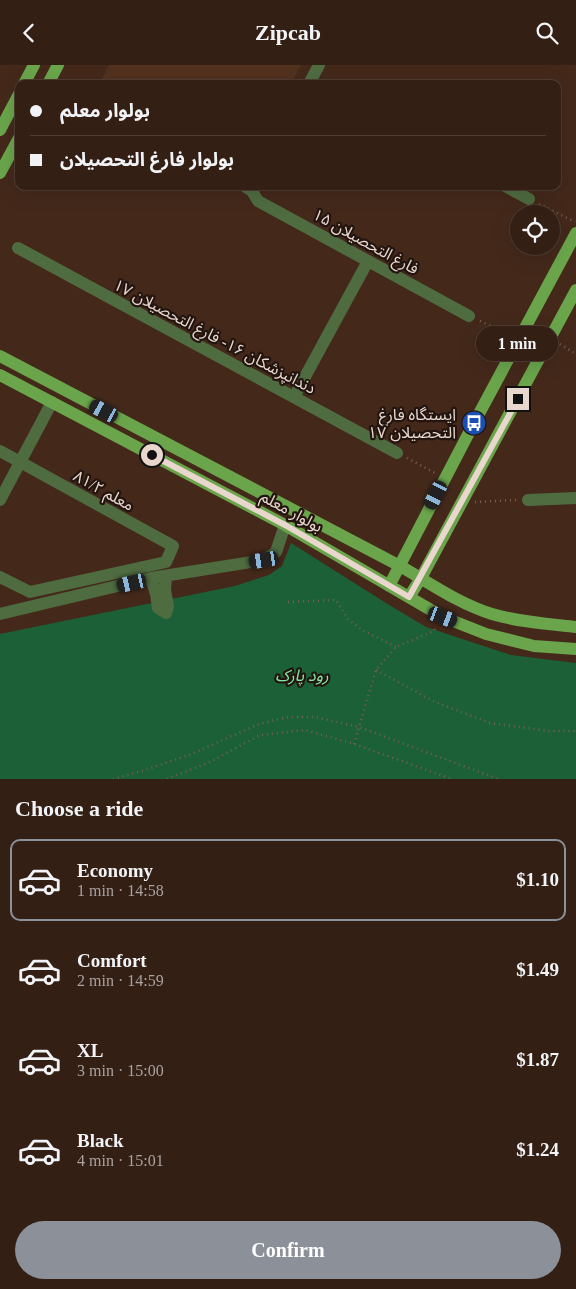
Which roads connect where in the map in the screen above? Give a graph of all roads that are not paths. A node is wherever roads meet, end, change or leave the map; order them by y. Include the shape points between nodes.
1 (34, 65) edge
2 (58, 65) edge
3 (319, 65) edge
4 (26, 80) edge
5 (54, 80) edge
6 (312, 80) edge
7 (15, 101) edge
8 (0, 130) edge
9 (15, 145) edge
10 (0, 173) edge
11 (251, 190) edge
12 (512, 190) edge
13 (529, 199) road end
14 (576, 233) edge
15 (18, 248) dead end
16 (368, 261) junction
17 (576, 290) edge
18 (572, 306) edge
19 (469, 316) road end
20 (0, 355) edge
21 (0, 375) edge
22 (294, 397) junction
23 (52, 402) junction
24 (0, 451) edge
25 (397, 453) road end
26 (20, 462) junction
27 (576, 498) edge
28 (0, 500) edge
29 (528, 500) road end
30 (285, 525) junction
31 (400, 566) junction
32 (166, 576) junction
33 (0, 577) edge
34 (151, 578) junction
35 (421, 578) junction
36 (389, 586) junction
37 (409, 597) junction
38 (0, 614) edge
39 (576, 627) edge
40 (576, 649) edge

1 - 4 main road
2 - 5 main road
3 - 6 street
7 - 8 main road
9 - 10 main road
11 - 16 street, فارغ التحصیلان ۱۵ via 258,201
12 - 13 street
14 - 31 main road
15 - 22 street, دندانپزشکان ۱۶- فارغ التحصیلان ۱۷
16 - 19 street, فارغ التحصیلان ۱۵
16 - 22 street
17 - 18 main road
18 - 35 main road via 550,338
20 - 31 main road, بولوار معلم
21 - 23 main road, بولوار معلم
22 - 25 street, دندانپزشکان ۱۶- فارغ التحصیلان ۱۷
23 - 26 street
23 - 30 main road, بولوار معلم
24 - 26 street, معلم ۸۱/۲
26 - 28 street
26 - 33 street, معلم ۸۱/۲ via 173,545 166,562 30,593
27 - 29 street
30 - 32 street via 276,552 264,560
30 - 36 main road, بولوار معلم
31 - 35 main road, بولوار معلم
31 - 36 main road
32 - 34 street
32 - 34 street via 166,613 158,608
34 - 38 street
35 - 37 main road
35 - 39 main road, بولوار معلم via 453,598 492,614
36 - 37 main road, بولوار معلم
37 - 40 main road, بولوار معلم via 443,617 486,634 534,645

